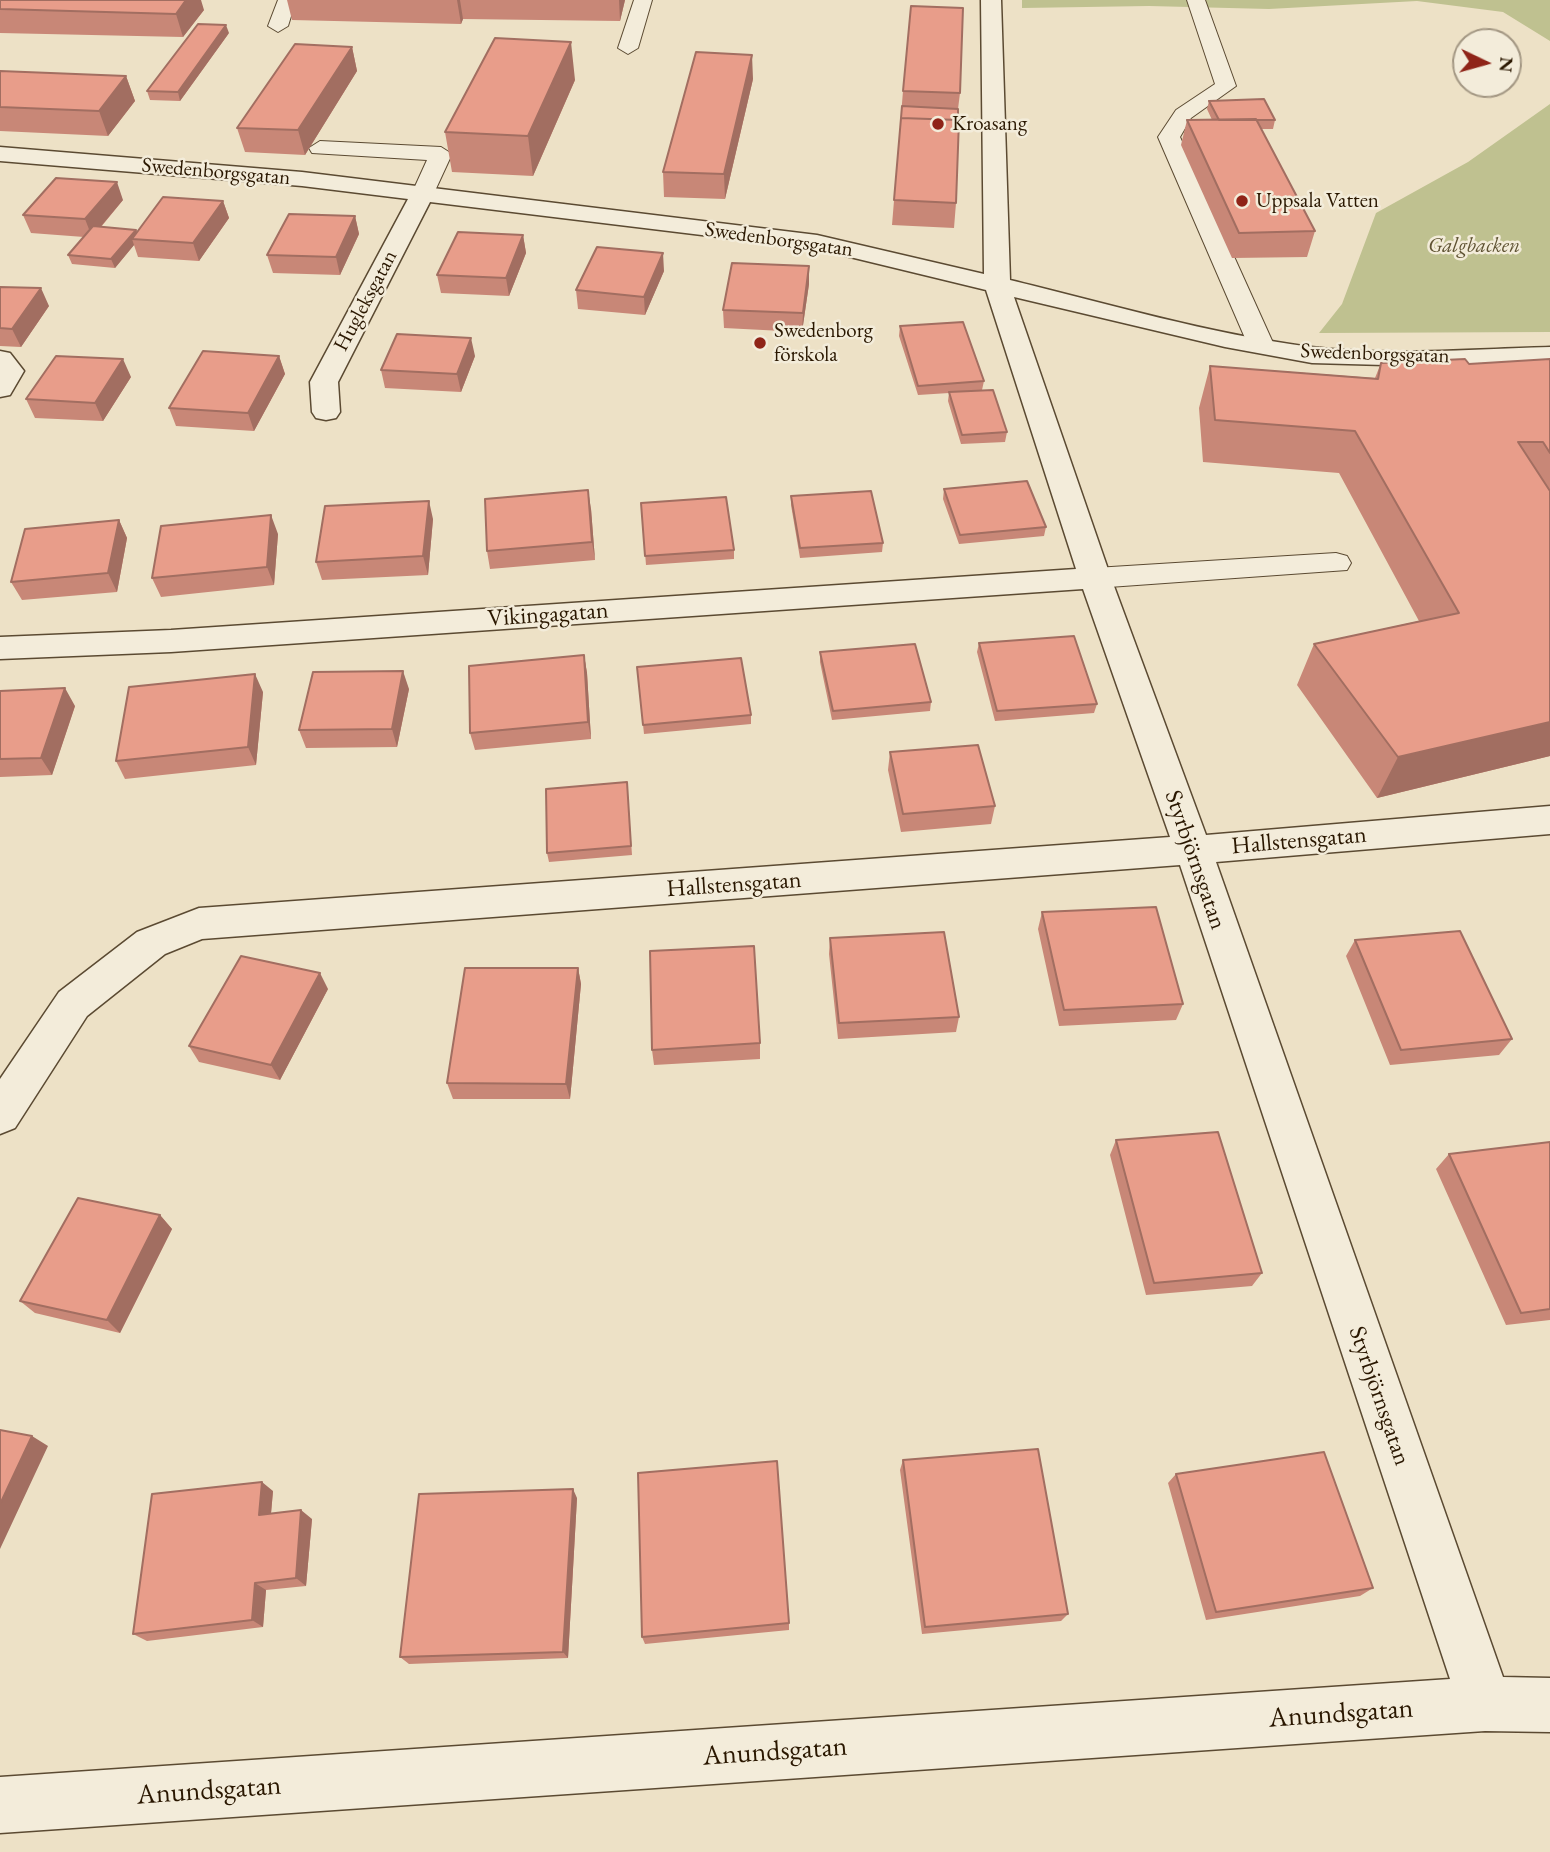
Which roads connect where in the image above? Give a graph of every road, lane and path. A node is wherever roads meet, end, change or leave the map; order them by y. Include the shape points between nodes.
1 (287, 0) edge
2 (643, 0) edge
3 (991, 0) edge
4 (1196, 0) edge
5 (278, 26) dead end
6 (628, 48) dead end
7 (320, 148) dead end
8 (0, 154) edge
9 (423, 193) junction
10 (997, 283) junction
11 (1261, 345) junction
12 (1550, 355) edge
13 (0, 359) edge
14 (0, 389) edge
15 (326, 412) dead end
16 (1336, 563) dead end
17 (1095, 578) junction
18 (0, 648) edge
19 (1550, 820) edge
20 (1192, 850) junction
21 (0, 1115) edge
22 (1485, 1704) junction
23 (1550, 1705) edge
24 (0, 1805) edge

1 - 5 lane
2 - 6 lane
3 - 10 street, Styrbjörnsgatan
4 - 11 lane via 1226,86 1183,114 1169,137
7 - 9 lane via 441,155
8 - 9 street, Swedenborgsgatan
9 - 10 street, Swedenborgsgatan via 817,242
9 - 15 street, Hugleksgatan via 324,382
10 - 11 street, Swedenborgsgatan
10 - 17 street, Styrbjörnsgatan
11 - 12 street, Swedenborgsgatan via 1312,355
13 - 14 street via 10,371
16 - 17 lane
17 - 18 street, Vikingagatan via 171,641
17 - 20 street, Styrbjörnsgatan
19 - 20 street, Hallstensgatan
20 - 21 street, Hallstensgatan via 200,925 151,943 73,1004
20 - 22 street, Styrbjörnsgatan
22 - 23 street, Anundsgatan
22 - 24 street, Anundsgatan

